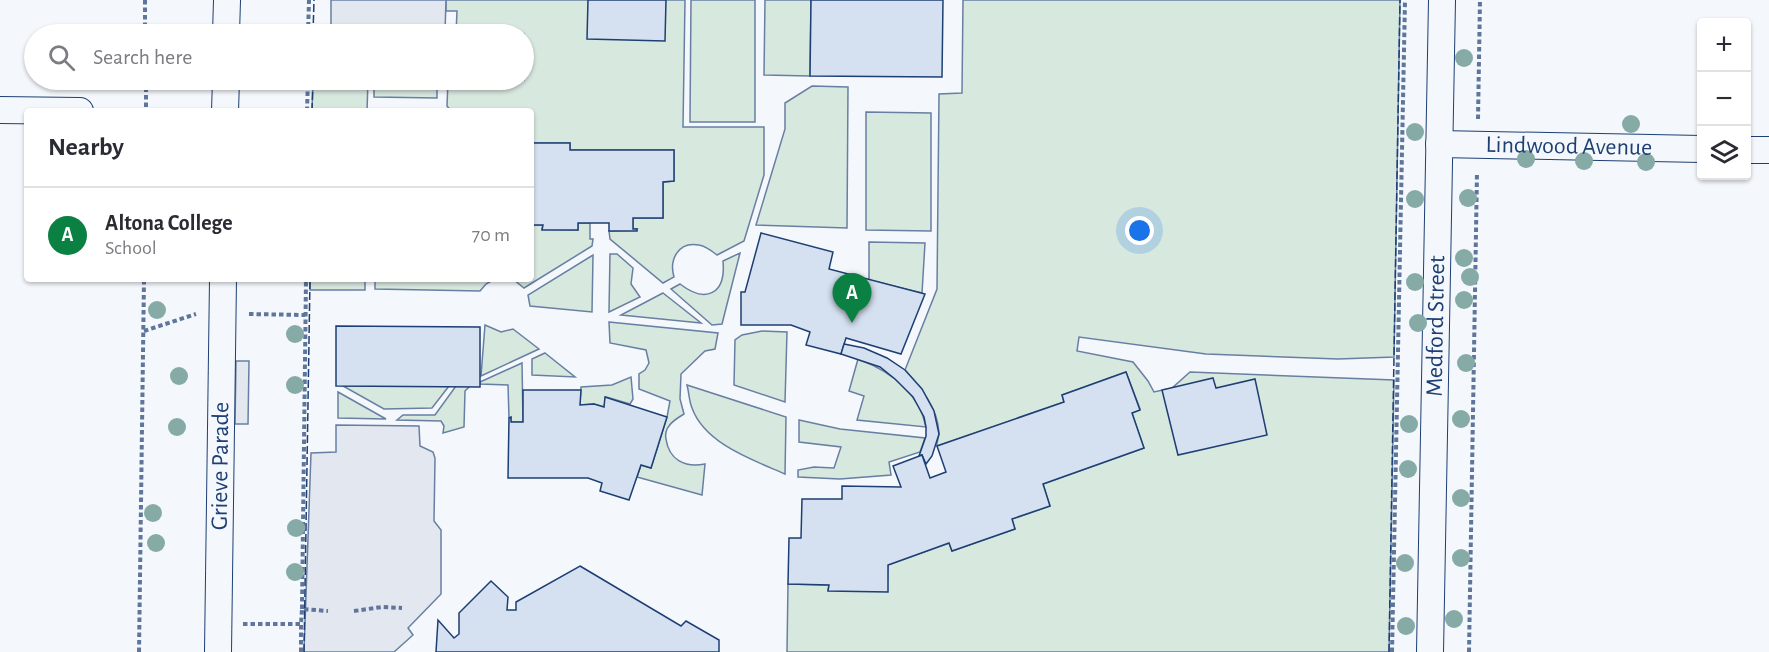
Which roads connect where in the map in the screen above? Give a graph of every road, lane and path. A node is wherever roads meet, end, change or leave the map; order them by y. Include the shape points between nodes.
1 (145, 0) edge
2 (227, 0) edge
3 (309, 0) edge
4 (1404, 0) edge
5 (1442, 0) edge
6 (1480, 0) edge
7 (145, 24) edge
8 (226, 24) edge
9 (308, 24) edge
10 (146, 90) edge
11 (226, 90) edge
12 (308, 90) edge
13 (146, 108) edge
14 (225, 108) edge
15 (308, 108) edge
16 (0, 110) edge
17 (24, 110) edge
18 (1439, 144) junction
19 (1478, 145) junction
20 (1697, 149) edge
21 (1751, 150) edge
22 (1769, 150) edge
23 (1477, 172) junction
24 (1488, 172) dead end
25 (144, 282) edge
26 (224, 282) edge
27 (306, 282) edge
28 (402, 608) dead end
29 (302, 609) junction
30 (328, 611) dead end
31 (354, 611) dead end
32 (218, 624) junction
33 (301, 624) junction
34 (139, 652) edge
35 (218, 652) edge
36 (301, 652) edge
37 (1392, 652) edge
38 (1430, 652) edge
39 (1469, 652) edge

1 - 7 path
2 - 8 street
3 - 9 path
4 - 37 path
5 - 18 street, Medford Street
6 - 19 path
10 - 13 path
11 - 14 street
12 - 15 path
16 - 17 street
18 - 19 street, Lindwood Avenue
18 - 38 street, Medford Street
19 - 20 street, Lindwood Avenue
19 - 23 path
21 - 22 street
23 - 24 path
23 - 39 path
25 - 34 path
26 - 32 street, Grieve Parade
27 - 29 path
28 - 31 path
29 - 30 path
29 - 33 path
32 - 33 path
32 - 35 street, Grieve Parade
33 - 36 path

